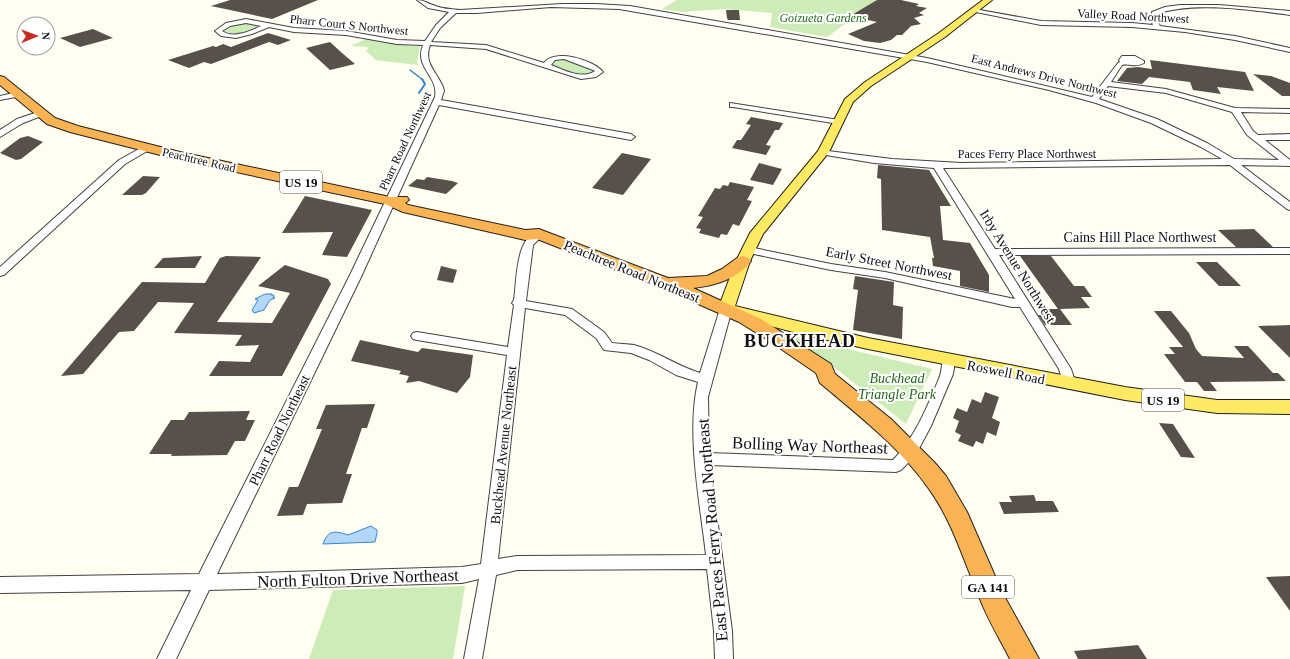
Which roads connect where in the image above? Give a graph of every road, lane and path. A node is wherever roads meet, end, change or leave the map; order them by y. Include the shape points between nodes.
1 (420, 0) edge
2 (988, 0) edge
3 (454, 11) junction
4 (974, 11) junction
5 (1290, 13) edge
6 (268, 25) junction
7 (1157, 27) junction
8 (428, 44) junction
9 (1290, 50) edge
10 (909, 56) junction
11 (553, 58) junction
12 (533, 61) junction
13 (1126, 62) dead end
14 (547, 66) junction
15 (2, 80) edge
16 (1106, 84) junction
17 (18, 94) junction
18 (0, 98) edge
19 (1094, 100) junction
20 (437, 102) junction
21 (733, 105) dead end
22 (460, 106) junction
23 (433, 110) junction
24 (1235, 110) junction
25 (1290, 111) edge
26 (41, 113) junction
27 (839, 122) junction
28 (0, 134) edge
29 (631, 137) dead end
30 (1290, 137) edge
31 (1256, 138) junction
32 (146, 148) junction
33 (822, 152) junction
34 (1232, 162) junction
35 (1289, 163) edge
36 (936, 166) junction
37 (390, 201) junction
38 (1290, 207) edge
39 (539, 234) junction
40 (1290, 251) edge
41 (991, 252) junction
42 (746, 255) junction
43 (0, 274) edge
44 (655, 279) junction
45 (518, 303) junction
46 (1023, 303) junction
47 (726, 309) junction
48 (417, 336) dead end
49 (514, 352) junction
50 (949, 361) junction
51 (705, 379) junction
52 (1069, 384) junction
53 (1290, 407) edge
54 (910, 452) junction
55 (702, 459) junction
56 (715, 562) junction
57 (489, 569) junction
58 (203, 582) junction
59 (0, 585) edge
60 (166, 659) edge
61 (473, 659) edge
62 (724, 659) edge
63 (1025, 659) edge

1 - 3 street, East Andrews Drive Northwest via 431,7
2 - 4 main road
3 - 8 street, Pharr Road Northwest via 438,26
3 - 10 street, East Andrews Drive Northwest via 540,6 618,6
4 - 7 street, Valley Road Northwest via 1041,23
4 - 10 main road via 942,36
5 - 7 street via 1214,3 1180,3 1154,13
6 - 6 street, Pharr Court S Northwest via 240,21 228,24 218,31 220,34 245,35
6 - 8 street, Pharr Court S Northwest
7 - 9 street, Valley Road Northwest via 1214,34
8 - 12 street, Pharr Court S Northwest via 486,47
8 - 20 street, Pharr Road Northwest via 424,62 441,88
10 - 19 street, East Andrews Drive Northwest
10 - 27 main road via 861,89 849,101
11 - 12 street
11 - 14 street
11 - 14 street, Pharr Court S Northwest via 568,58 596,68 599,72 590,77 579,76
12 - 14 street, Pharr Court S Northwest
13 - 16 street via 1120,64
15 - 17 highway, US 19
16 - 19 street
16 - 24 street via 1166,91
17 - 18 street
17 - 26 highway, Peachtree Road / US 19
19 - 34 street, East Andrews Drive Northwest via 1170,128
20 - 22 street
20 - 23 street, Pharr Road Northwest
21 - 27 street
22 - 23 street
22 - 29 street
23 - 37 street, Pharr Road Northwest
24 - 25 street
24 - 31 street
26 - 28 street
26 - 32 highway, Peachtree Road / US 19 via 69,127
27 - 33 main road
30 - 31 street
31 - 35 street
32 - 37 highway, Peachtree Road / US 19
32 - 43 street via 122,162
33 - 36 street, Paces Ferry Place Northwest
33 - 42 main road via 756,233
34 - 35 street, Paces Ferry Place Northwest
34 - 36 street, Paces Ferry Place Northwest
34 - 38 street, East Andrews Drive Northwest
36 - 41 street, Irby Avenue Northwest
37 - 39 highway, Peachtree Road Northeast / US 19 via 403,208 525,235
37 - 58 street, Pharr Road Northeast via 355,277
39 - 44 highway, Peachtree Road Northeast / US 19
39 - 45 street, Buckhead Avenue Northeast via 526,249
40 - 41 street, Cains Hill Place Northwest
41 - 46 street, Irby Avenue Northwest
42 - 44 highway via 730,273 713,280 686,284
42 - 46 street, Early Street Northwest via 885,275 1012,303
42 - 47 main road
44 - 47 highway, Peachtree Road Northeast / US 19
45 - 49 street, Buckhead Avenue Northeast
45 - 51 street via 568,312 600,335 608,347 632,349 653,356 681,372
46 - 52 street, Irby Avenue Northwest via 1065,369
47 - 50 main road, Roswell Road / US 19 via 781,325
47 - 51 street, East Paces Ferry Road Northeast
47 - 54 highway, GA 141 via 734,325 816,377 827,378 884,425
48 - 49 street
49 - 57 street, Buckhead Avenue Northeast
50 - 52 main road, Roswell Road / US 19
50 - 54 street via 947,374
51 - 55 street, East Paces Ferry Road Northeast via 701,397
52 - 53 main road, Roswell Road / US 19 via 1194,404 1245,408
54 - 55 street, Bolling Way Northeast via 896,466
54 - 63 highway, GA 141 via 927,469 959,519 993,600
55 - 56 street, East Paces Ferry Road Northeast
56 - 57 street, North Fulton Drive Northeast via 517,563
56 - 62 street, East Paces Ferry Road Northeast
57 - 58 street, North Fulton Drive Northeast via 476,574 462,575
57 - 61 street, Buckhead Avenue Northeast
58 - 59 street, North Fulton Drive Northeast
58 - 60 street, Pharr Road Northeast

